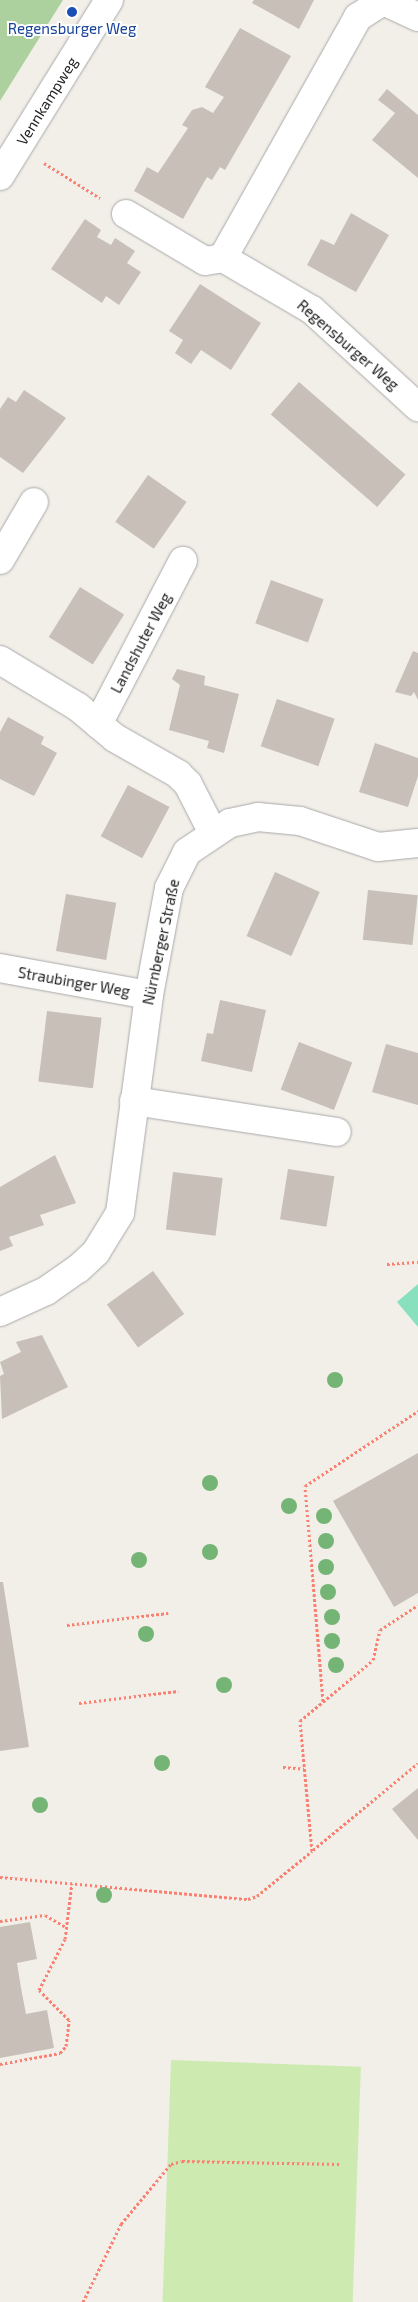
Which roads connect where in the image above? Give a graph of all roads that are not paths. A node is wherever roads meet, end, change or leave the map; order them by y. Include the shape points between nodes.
1 (109, 0) edge
2 (383, 0) edge
3 (418, 17) edge
4 (0, 176) edge
5 (126, 214) road end
6 (223, 258) junction
7 (418, 407) edge
8 (34, 502) dead end
9 (0, 560) edge
10 (183, 561) dead end
11 (0, 660) edge
12 (98, 724) junction
13 (213, 833) junction
14 (418, 843) edge
15 (0, 968) edge
16 (149, 995) junction
17 (134, 1101) junction
18 (337, 1132) dead end
19 (0, 1312) edge

1 - 4 street, Vennkampweg
2 - 3 street
2 - 6 street via 358,17
5 - 6 street, Regensburger Weg via 205,260
6 - 7 street, Regensburger Weg via 312,310
8 - 9 street
10 - 12 street, Landshuter Weg
11 - 12 street via 78,707
12 - 13 street via 115,738 178,774 188,784
13 - 14 street, Nürnberger Straße via 230,823 279,817 378,847
13 - 16 street, Nürnberger Straße via 187,852 172,881
15 - 16 street, Straubinger Weg
16 - 17 street, Nürnberger Straße
17 - 18 street
17 - 19 street, Nürnberger Straße via 120,1213 112,1232 78,1269 46,1291

